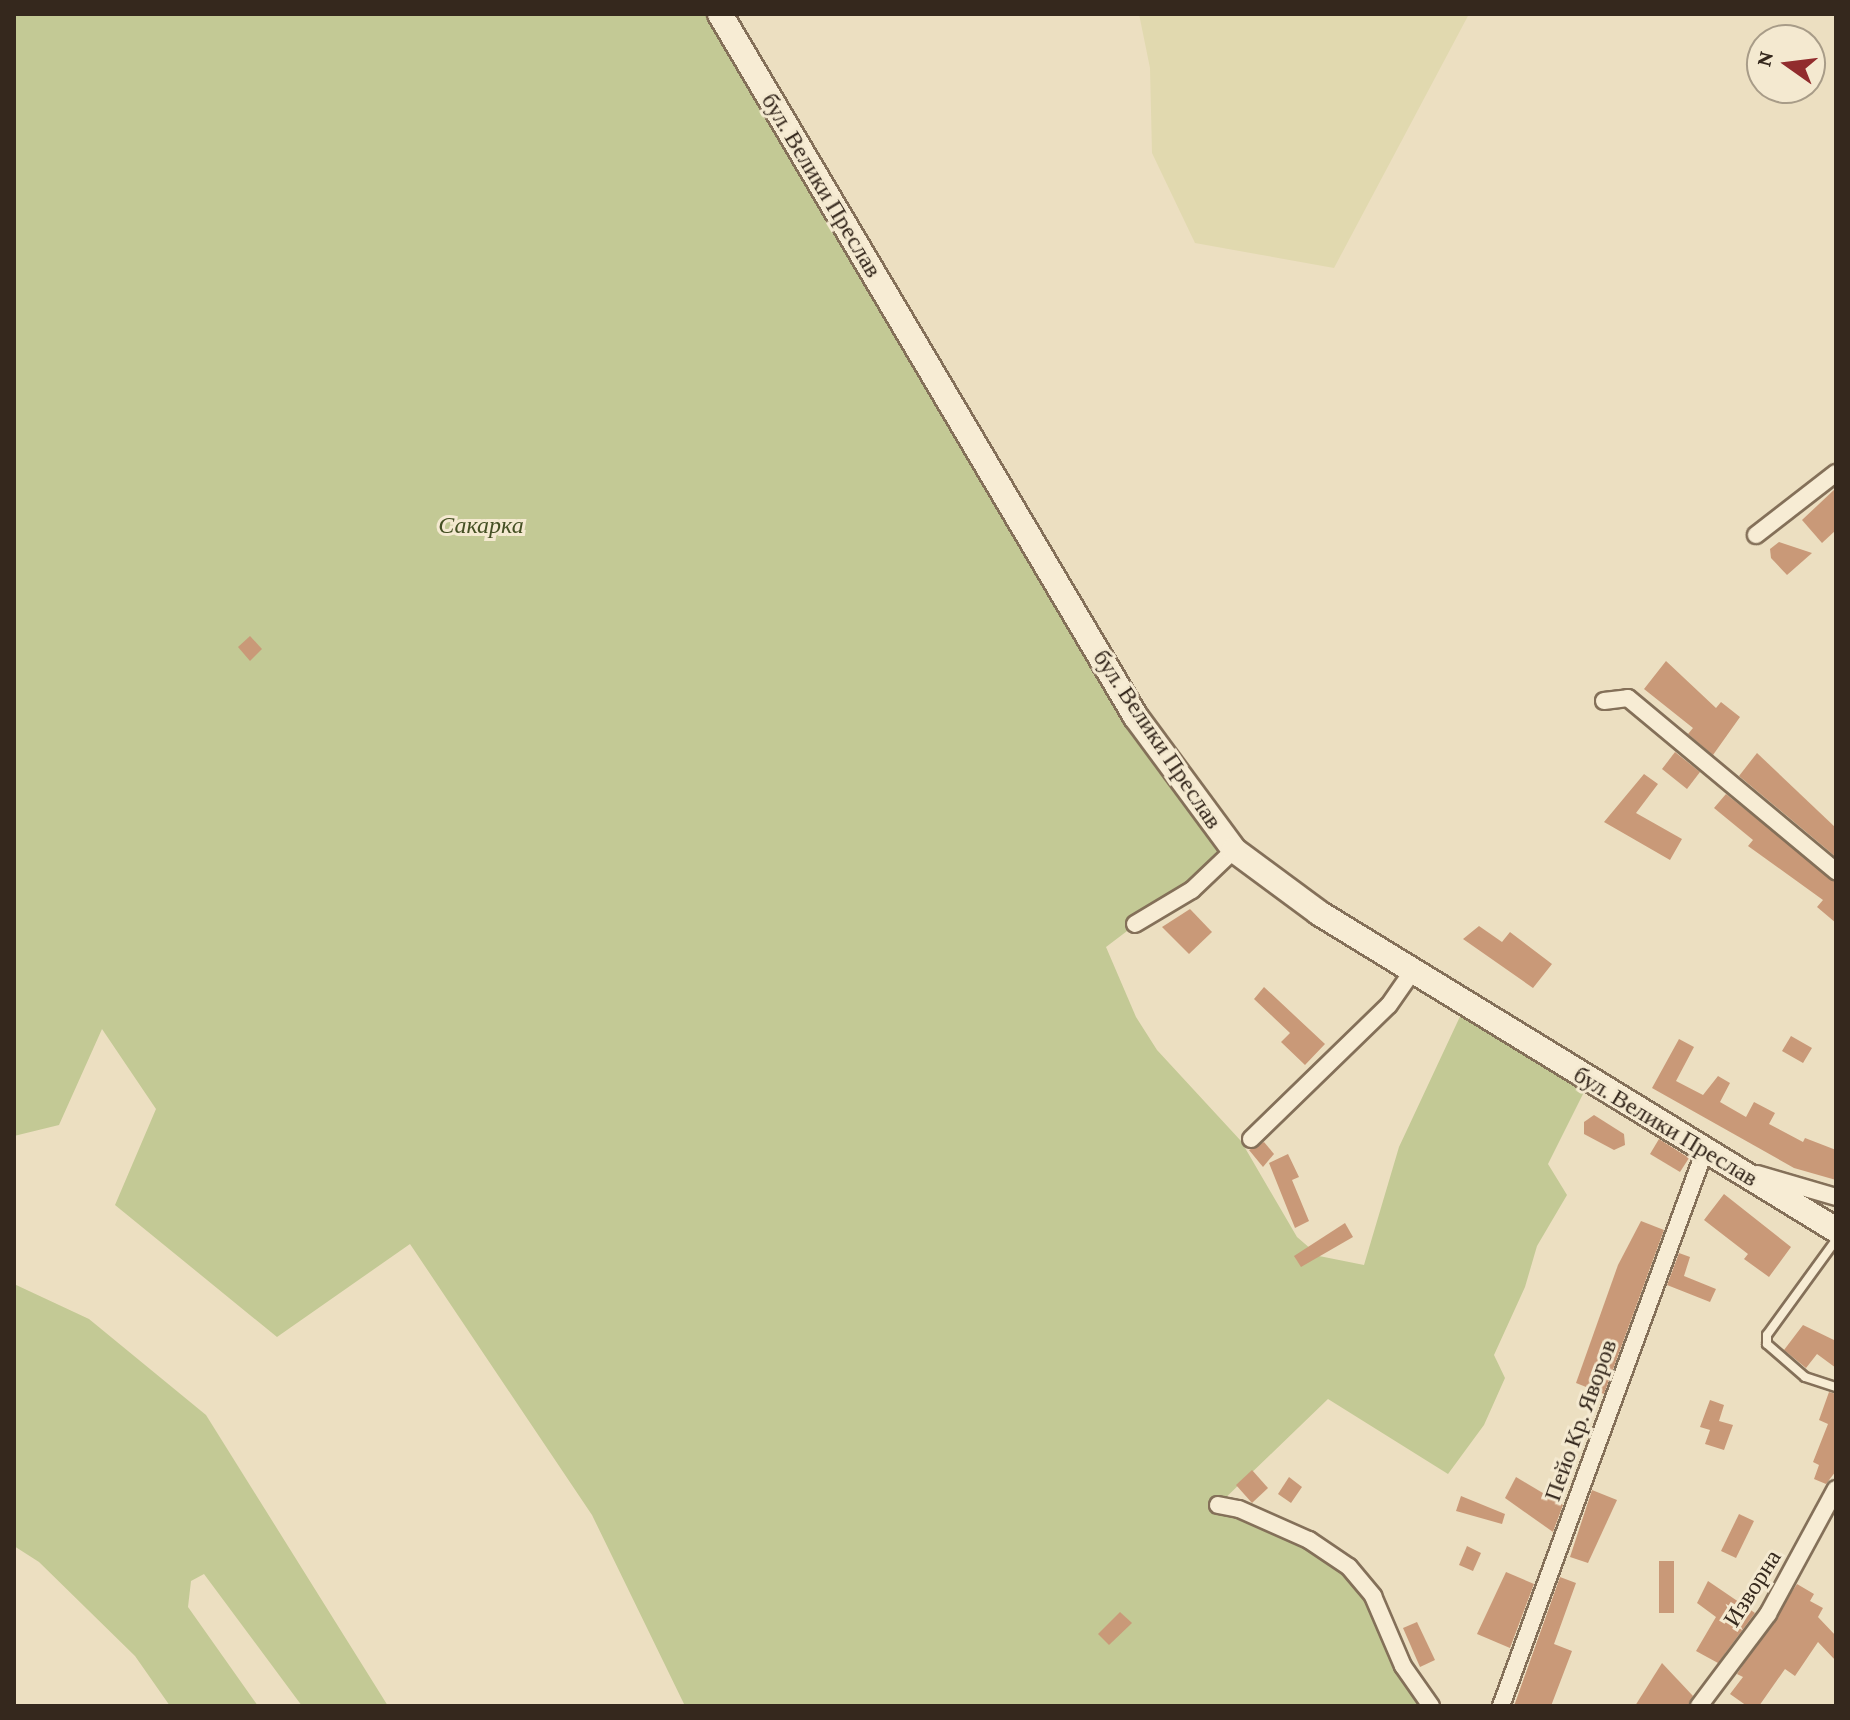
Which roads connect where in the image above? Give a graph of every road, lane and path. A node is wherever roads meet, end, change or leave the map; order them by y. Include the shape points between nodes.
1 (720, 14) edge
2 (1836, 473) edge
3 (1756, 535) dead end
4 (1604, 701) dead end
5 (1234, 850) junction
6 (1836, 871) edge
7 (1135, 924) dead end
8 (1414, 969) junction
9 (1251, 1139) dead end
10 (1705, 1150) junction
11 (1739, 1169) junction
12 (1836, 1197) edge
13 (1836, 1230) edge
14 (1836, 1240) edge
15 (1836, 1387) edge
16 (1836, 1489) edge
17 (1218, 1505) dead end
18 (1431, 1706) edge
19 (1501, 1706) edge
20 (1699, 1706) edge

1 - 5 main road, бул. Велики Преслав via 1136,717
2 - 3 street
4 - 6 street via 1628,698
5 - 7 street via 1192,890
5 - 8 main road, бул. Велики Преслав via 1319,913
8 - 9 street via 1389,1005
8 - 10 main road, бул. Велики Преслав
10 - 11 main road, бул. Велики Преслав
10 - 19 street, Пейо Кр. Яворов
11 - 12 street
11 - 13 main road, бул. Велики Преслав
14 - 15 lane via 1767,1335 1767,1344 1805,1377
16 - 20 street, Изворна via 1768,1614
17 - 18 street via 1309,1540 1349,1567 1373,1596 1403,1666

